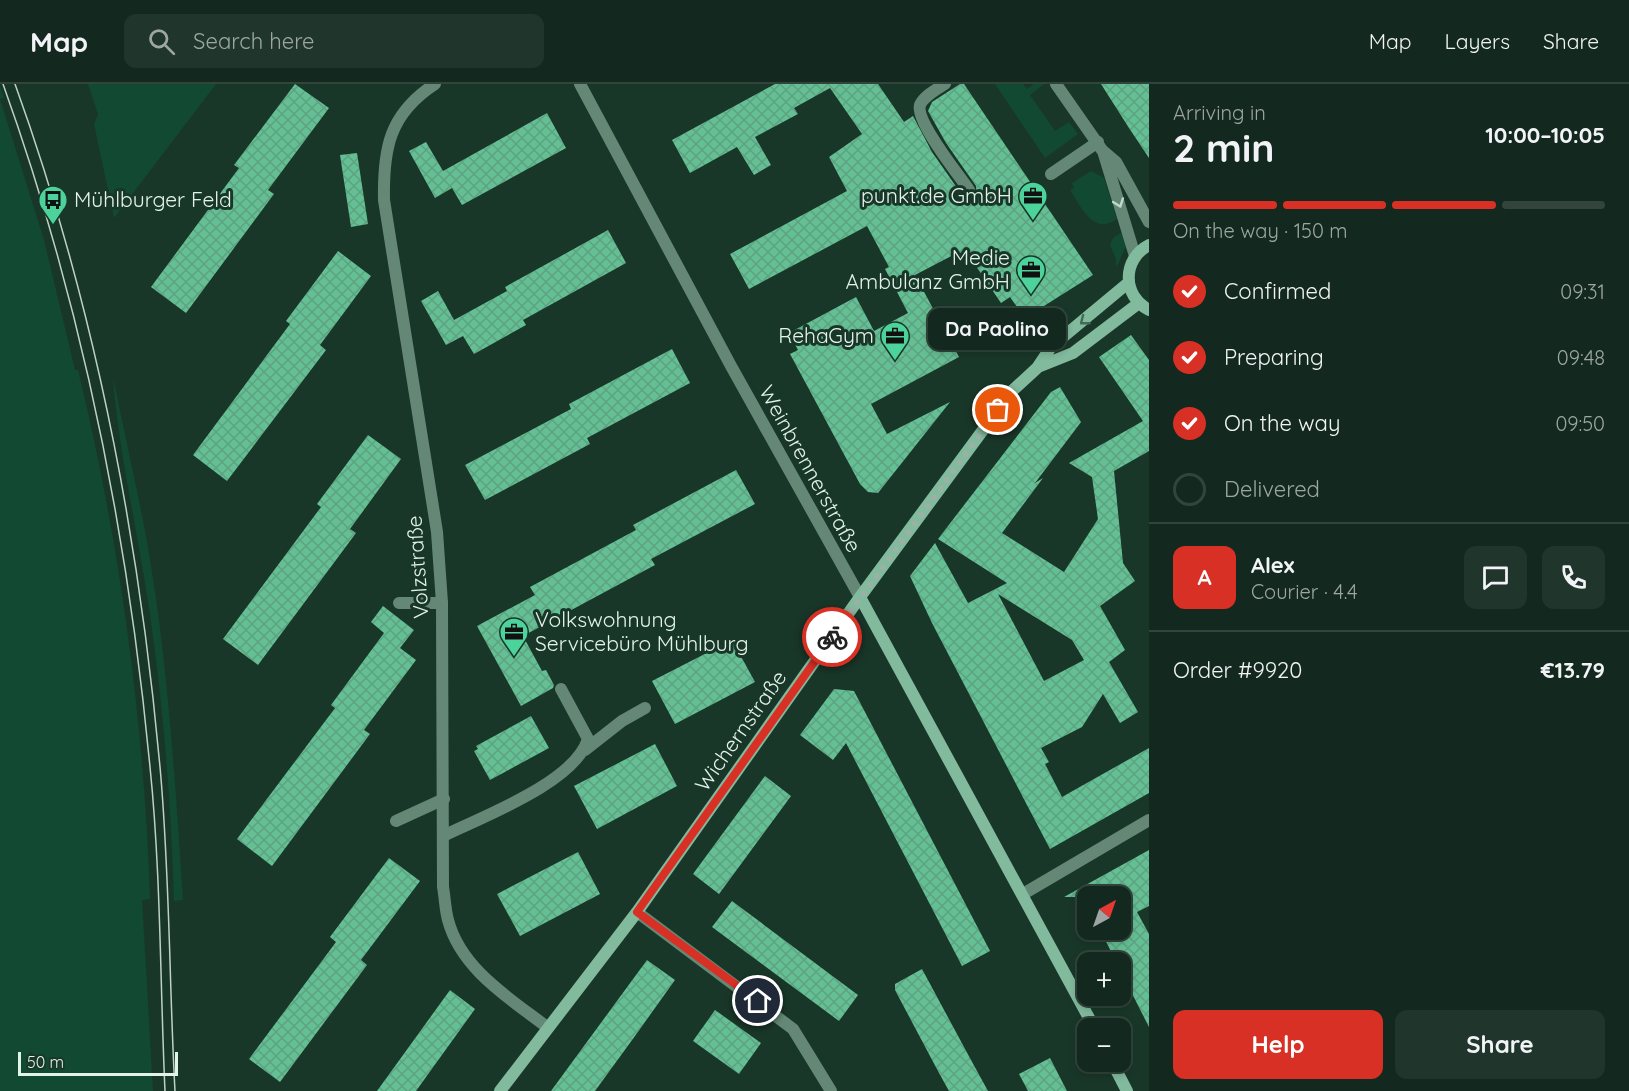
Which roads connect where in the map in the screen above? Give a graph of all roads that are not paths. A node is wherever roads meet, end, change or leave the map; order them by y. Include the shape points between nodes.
1 (435, 84) edge
2 (580, 84) edge
3 (945, 84) edge
4 (1056, 84) edge
5 (1100, 146) junction
6 (1051, 174) dead end
7 (969, 190) dead end
8 (1149, 222) edge
9 (1149, 245) edge
10 (1135, 256) junction
11 (1128, 283) junction
12 (1144, 307) edge
13 (1037, 368) junction
14 (860, 597) junction
15 (399, 603) dead end
16 (442, 603) junction
17 (561, 689) dead end
18 (645, 708) dead end
19 (585, 750) junction
20 (444, 800) junction
21 (1149, 820) edge
22 (396, 821) dead end
23 (444, 835) junction
24 (1023, 894) junction
25 (637, 912) junction
26 (1089, 1018) edge
27 (548, 1027) junction
28 (1117, 1072) edge
29 (500, 1091) edge
30 (831, 1091) edge
31 (1127, 1091) edge

1 - 16 street, Volzstraße via 420,93 390,134 384,200 436,522
2 - 14 street, Weinbrennerstraße
3 - 7 street via 926,98 920,113
4 - 5 street
5 - 6 street
5 - 8 street via 1116,162
5 -> 10 street
9 - 10 street
10 - 11 street
11 - 12 street
11 -> 13 street, Wichernstraße via 1051,347
12 - 13 street, Wichernstraße via 1072,353
13 - 14 street, Wichernstraße via 1011,392
14 - 24 street, Weinbrennerstraße
14 - 25 street, Wichernstraße
15 - 16 street
16 - 20 street, Volzstraße
17 - 19 street via 588,739
18 - 19 street via 622,720
19 - 23 street via 552,779
20 - 22 street
20 - 23 street, Volzstraße
21 - 24 street
23 - 27 street, Volzstraße via 448,920 460,947 495,988
24 - 26 street, Weinbrennerstraße
25 - 27 street, Wichernstraße
25 - 30 street via 793,1029
27 - 29 street, Wichernstraße
28 - 31 street

